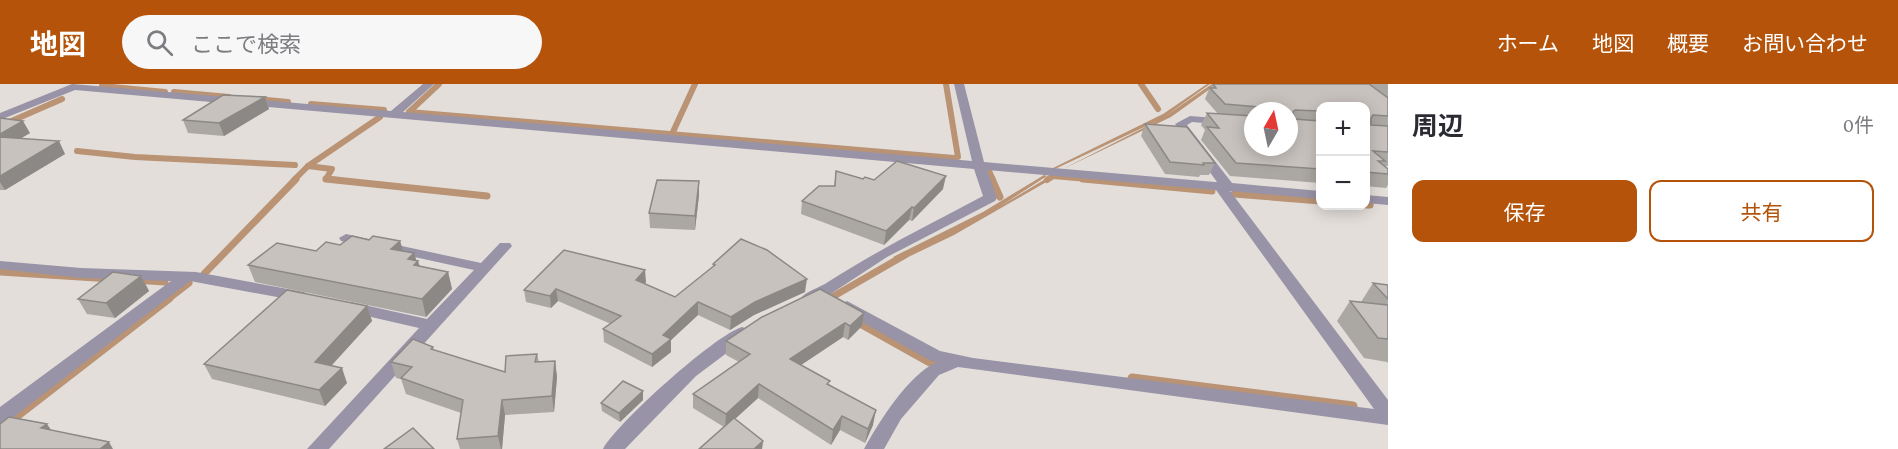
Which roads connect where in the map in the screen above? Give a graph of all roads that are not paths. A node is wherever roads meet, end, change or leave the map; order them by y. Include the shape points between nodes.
1 (429, 84) edge
2 (959, 84) edge
3 (77, 85) edge
4 (3, 114) edge
5 (394, 114) junction
6 (1244, 123) edge
7 (979, 166) junction
8 (1223, 186) junction
9 (1316, 195) edge
10 (1377, 200) edge
11 (1388, 212) edge
12 (346, 238) edge
13 (505, 246) dead end
14 (0, 265) edge
15 (484, 268) junction
16 (186, 277) junction
17 (823, 292) junction
18 (315, 299) edge
19 (338, 304) edge
20 (792, 307) edge
21 (756, 325) edge
22 (430, 326) junction
23 (956, 360) junction
24 (1388, 416) edge
25 (0, 417) edge
26 (317, 449) edge
27 (613, 449) edge
28 (874, 449) edge

1 - 5 street
2 - 7 street
3 - 4 street
3 - 5 street
5 - 7 street
6 - 8 street via 1190,119 1180,124
7 - 8 street
7 - 17 street via 990,198 882,254
8 - 9 street
8 - 24 street
10 - 11 street
12 - 15 street
13 - 15 street
14 - 16 street
15 - 22 street
16 - 18 street
16 - 25 street
17 - 20 street
17 - 23 street via 935,356
19 - 22 street
21 - 27 street via 714,352
22 - 26 street
23 - 24 street
23 - 28 street via 933,371 894,414

